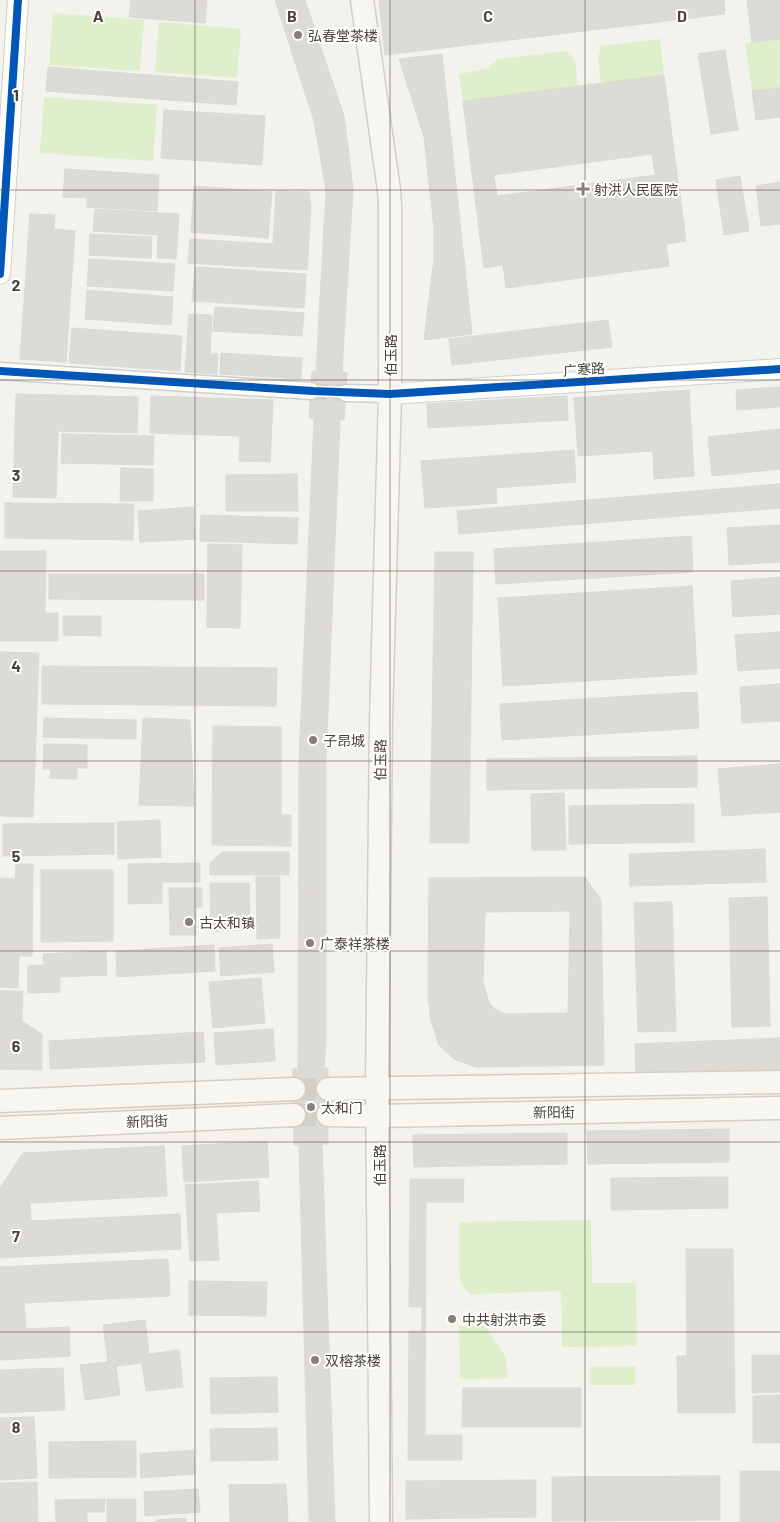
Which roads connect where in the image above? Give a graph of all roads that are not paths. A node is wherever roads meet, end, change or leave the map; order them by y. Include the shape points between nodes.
1 (18, 0) edge
2 (362, 0) edge
3 (0, 274) edge
4 (780, 369) edge
5 (0, 371) edge
6 (311, 391) tunnel mouth
7 (346, 393) tunnel mouth
8 (390, 394) junction
9 (780, 1082) edge
10 (294, 1089) tunnel mouth
11 (328, 1089) tunnel mouth
12 (377, 1089) junction
13 (0, 1101) edge
14 (780, 1108) edge
15 (294, 1115) tunnel mouth
16 (328, 1115) tunnel mouth
17 (378, 1116) junction
18 (0, 1128) edge
19 (382, 1522) edge

1 - 3 street
2 - 8 main road, 伯玉路 via 389,190
4 - 8 street, 广寒路
5 - 6 street
7 - 8 street
8 - 12 main road, 伯玉路 via 380,746
9 - 12 main road, 新阳街
10 - 13 main road, 新阳街
11 - 12 main road, 新阳街
12 - 17 main road, 伯玉路
14 - 17 main road, 新阳街
15 - 18 main road, 新阳街
16 - 17 main road, 新阳街
17 - 19 main road, 伯玉路

